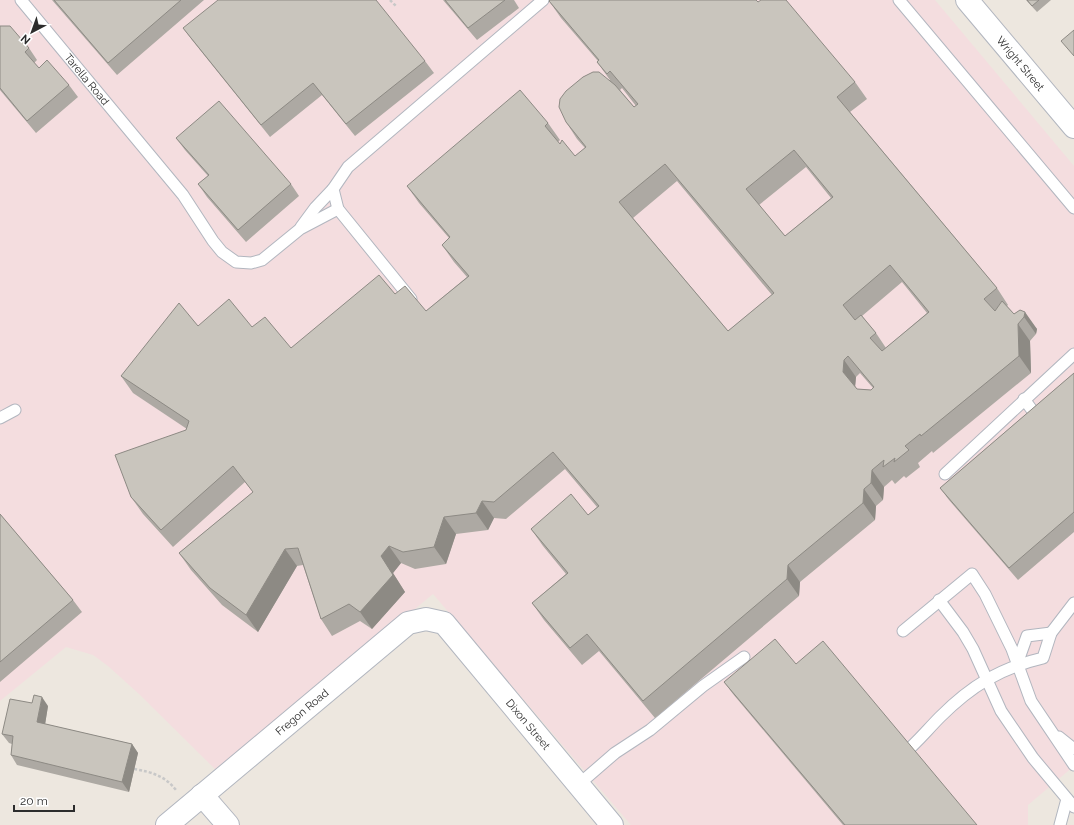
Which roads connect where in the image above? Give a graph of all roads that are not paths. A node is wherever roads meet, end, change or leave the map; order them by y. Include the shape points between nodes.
1 (21, 0) edge
2 (543, 0) edge
3 (899, 0) edge
4 (967, 0) edge
5 (1074, 127) edge
6 (334, 189) junction
7 (1074, 208) edge
8 (338, 209) junction
9 (300, 229) junction
10 (412, 300) edge
11 (1074, 354) edge
12 (1024, 399) junction
13 (15, 410) dead end
14 (0, 418) edge
15 (1045, 427) edge
16 (945, 474) dead end
17 (939, 600) junction
18 (1074, 603) edge
19 (444, 623) joint
20 (903, 632) dead end
21 (1051, 633) junction
22 (744, 657) dead end
23 (1017, 664) junction
24 (986, 680) junction
25 (1051, 731) junction
26 (1074, 749) edge
27 (892, 764) edge
28 (1074, 765) edge
29 (578, 785) junction
30 (196, 801) junction
31 (1070, 803) edge
32 (167, 825) edge
33 (228, 825) edge
34 (612, 825) edge
35 (1060, 825) edge

1 - 9 lane, Tarella Road via 183,195 222,252 236,262 251,263 262,260
2 - 6 lane via 348,167
3 - 7 lane
4 - 5 street, Wright Street
6 - 8 lane
6 - 9 lane via 316,206
8 - 9 lane
8 - 10 lane
11 - 12 lane
12 - 15 lane
12 - 16 lane
13 - 14 lane
17 - 20 lane
17 - 23 lane via 972,574 999,621
17 - 24 lane via 963,632
18 - 21 lane
19 - 29 street, Dixon Street
19 - 30 street, Fregon Road via 426,619 408,623
21 - 23 lane via 1043,658
21 - 23 lane via 1027,636
22 - 29 lane via 616,753
23 - 24 lane
23 - 25 lane via 1031,701
24 - 27 lane via 941,716
24 - 31 lane via 1001,711 1033,758
25 - 26 lane
25 - 28 lane
29 - 34 street, Dixon Street
30 - 32 street, Fregon Road
30 - 33 street
31 - 35 lane

